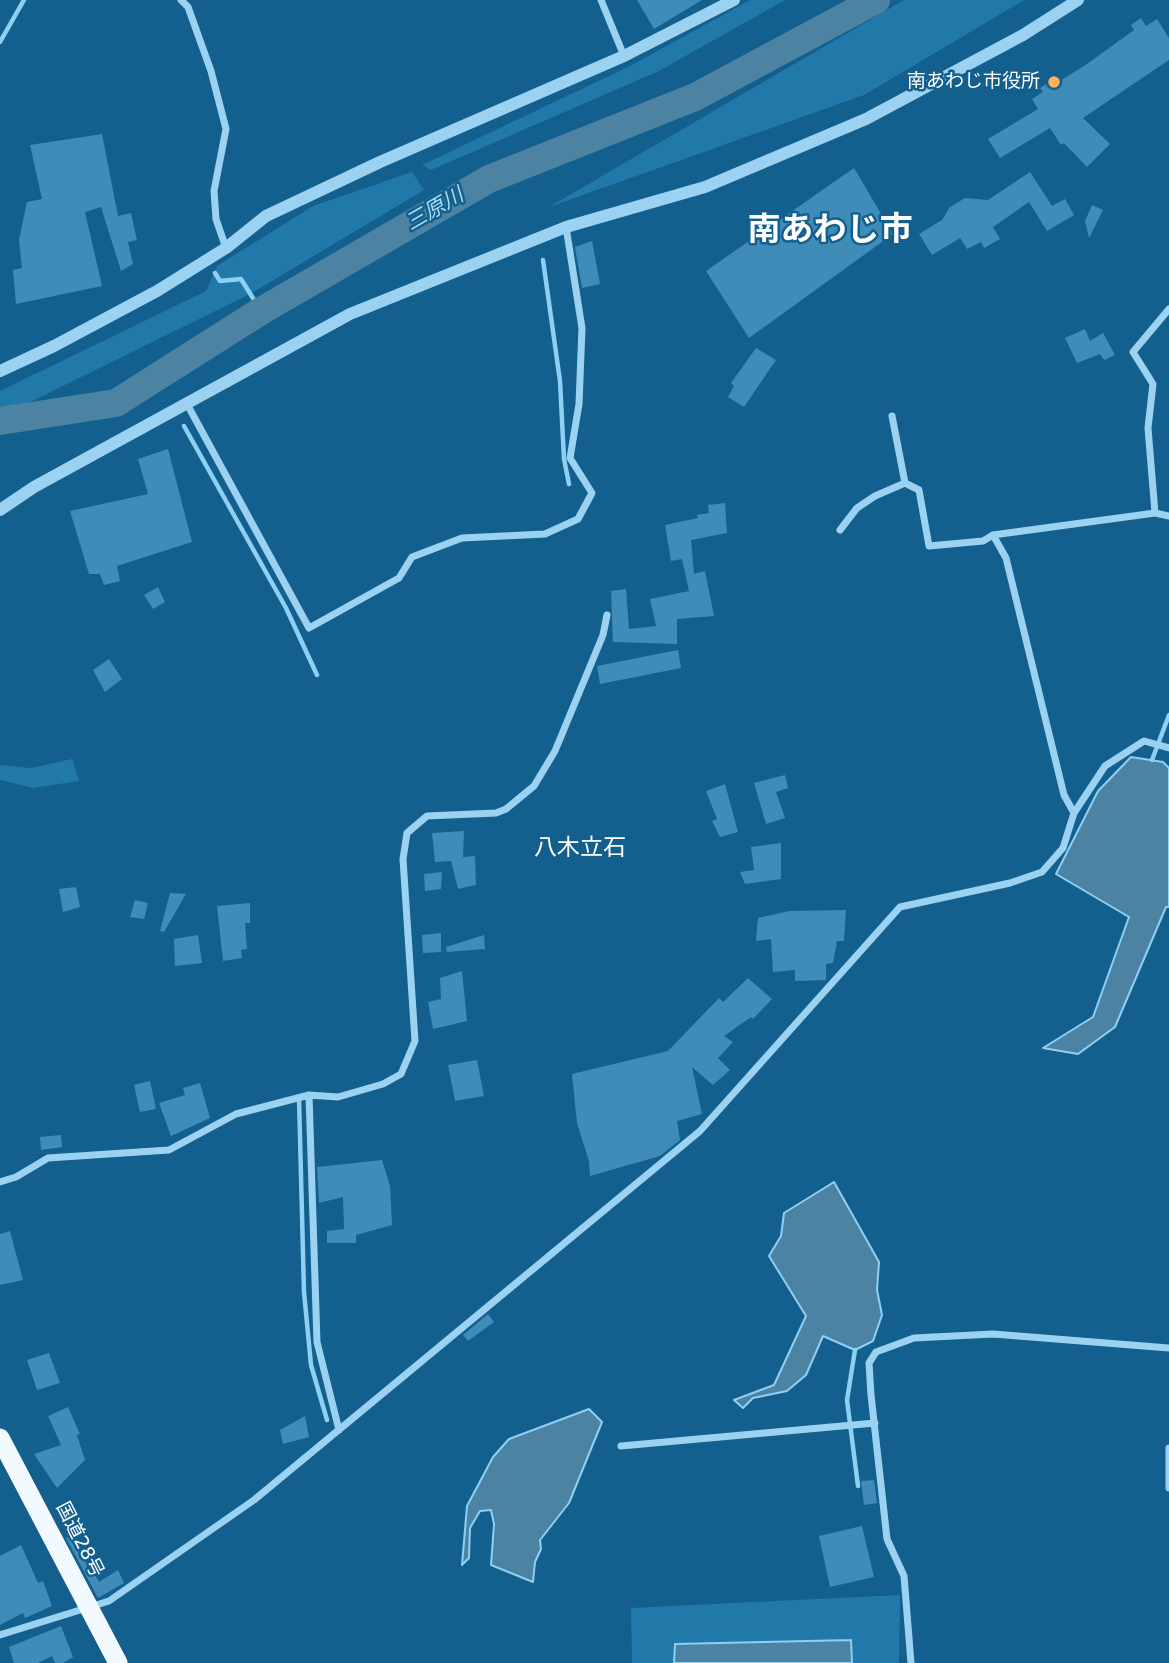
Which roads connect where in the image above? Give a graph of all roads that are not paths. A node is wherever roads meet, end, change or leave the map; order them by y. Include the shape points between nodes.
1 (181, 0) edge
2 (601, 0) edge
3 (734, 0) edge
4 (1078, 0) edge
5 (624, 56) junction
6 (566, 227) junction
7 (226, 248) junction
8 (1169, 309) edge
9 (0, 371) edge
10 (187, 404) junction
11 (892, 416) dead end
12 (905, 483) junction
13 (0, 510) edge
14 (1155, 513) junction
15 (1169, 516) edge
16 (839, 530) dead end
17 (993, 535) junction
18 (607, 615) dead end
19 (1169, 748) edge
20 (1074, 813) junction
21 (309, 1095) junction
22 (0, 1182) edge
23 (1169, 1349) edge
24 (875, 1423) junction
25 (339, 1430) junction
26 (0, 1438) edge
27 (621, 1446) dead end
28 (1169, 1448) edge
29 (1169, 1488) edge
30 (87, 1605) junction
31 (0, 1635) edge
32 (118, 1663) edge
33 (911, 1663) edge

1 - 7 street via 188,7 211,71 226,129 214,191 216,219
2 - 5 street
3 - 5 street
4 - 6 street via 1023,36 866,119 705,187
5 - 7 street via 266,216
6 - 10 street via 350,314
6 - 10 street via 582,328 578,424 570,458 592,493 578,519 545,534 462,538 412,557 399,578 309,628
7 - 9 street via 157,291
8 - 14 street via 1133,352 1153,384 1148,428
10 - 13 street
11 - 12 street
12 - 16 street via 857,508
12 - 17 street via 919,490 929,546 983,541
14 - 15 street
14 - 17 street
17 - 20 street via 1006,558 1065,795
18 - 21 street via 555,751 534,786 496,813 427,816 407,833 404,859 415,1041 401,1074 338,1097
19 - 20 street via 1144,741 1128,749 1105,766
20 - 25 street via 1063,848 1042,872 901,907 700,1131
21 - 22 street via 236,1114 169,1150 48,1158
21 - 25 street via 317,1342
23 - 24 street via 993,1334 914,1338 876,1352 869,1363
24 - 27 street
24 - 33 street via 887,1539 904,1576
25 - 30 street via 254,1500 150,1574 109,1601
26 - 30 highway, 国道28号
28 - 29 street
30 - 31 street
30 - 32 highway, 国道28号

